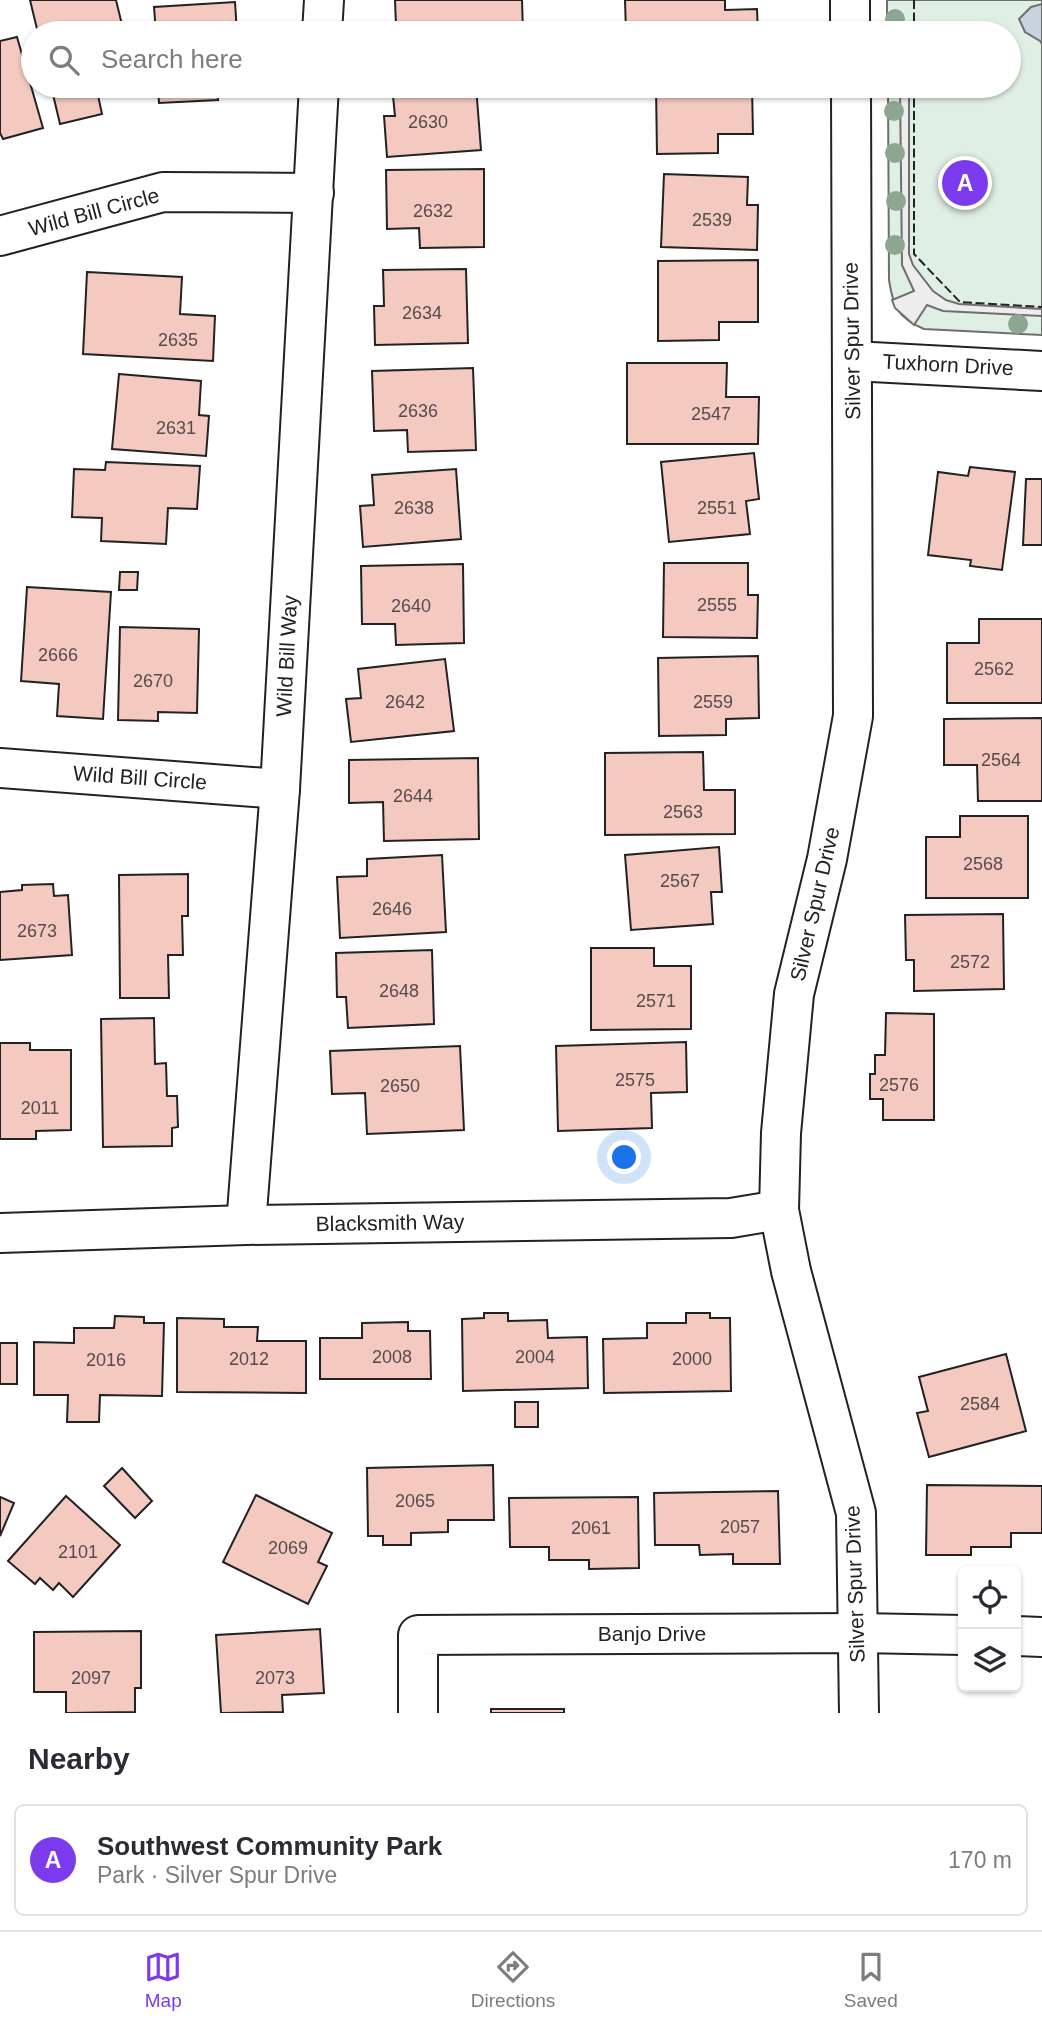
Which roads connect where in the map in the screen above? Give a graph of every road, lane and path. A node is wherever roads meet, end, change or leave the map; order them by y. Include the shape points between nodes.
1 (324, 0) edge
2 (850, 0) edge
3 (323, 21) edge
4 (850, 21) edge
5 (318, 98) edge
6 (850, 98) edge
7 (314, 193) junction
8 (0, 236) edge
9 (853, 361) junction
10 (1042, 371) edge
11 (0, 768) edge
12 (280, 789) junction
13 (779, 1210) junction
14 (246, 1225) junction
15 (0, 1233) edge
16 (859, 1633) junction
17 (958, 1635) edge
18 (1021, 1636) edge
19 (1042, 1637) edge
20 (418, 1713) edge
21 (859, 1713) edge

1 - 3 street
2 - 4 street
5 - 7 street, Wild Bill Way
6 - 9 street, Silver Spur Drive
7 - 8 street, Wild Bill Circle via 163,192
7 - 12 street, Wild Bill Way
9 - 10 street, Tuxhorn Drive
9 - 13 street, Silver Spur Drive via 853,716 827,859 794,994
11 - 12 street, Wild Bill Circle
12 - 14 street, Wild Bill Way
13 - 14 street, Blacksmith Way via 731,1218
13 - 16 street, Silver Spur Drive via 856,1513
14 - 15 street, Blacksmith Way
16 - 17 street, Banjo Drive
16 - 20 street, Banjo Drive via 418,1635
16 - 21 street, Silver Spur Drive
18 - 19 street

